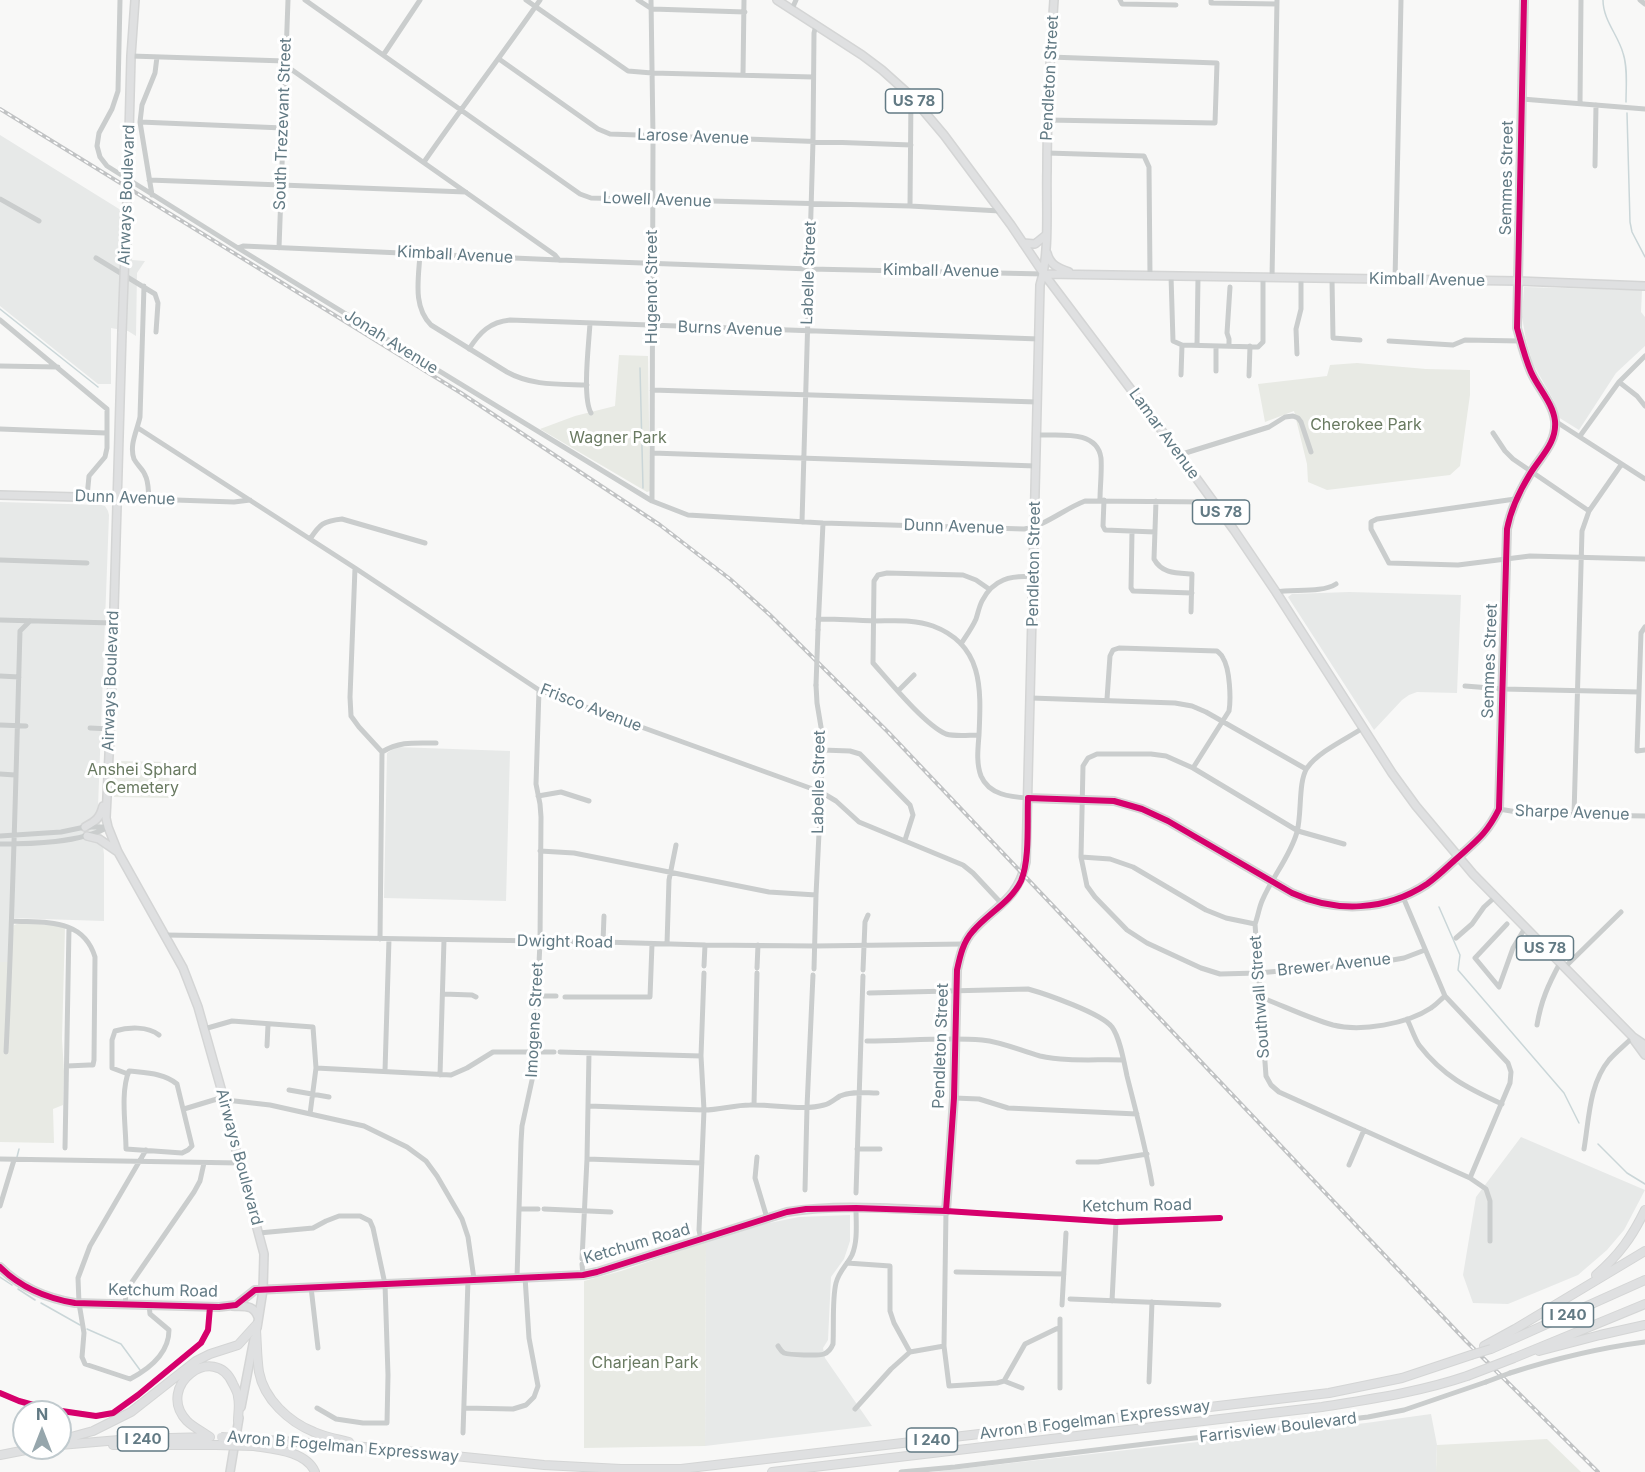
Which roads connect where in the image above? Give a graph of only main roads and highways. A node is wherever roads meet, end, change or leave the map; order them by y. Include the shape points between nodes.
1 (135, 0) edge
2 (777, 0) edge
3 (1054, 0) edge
4 (1524, 0) edge
5 (1046, 235) junction
6 (1023, 243) junction
7 (1045, 247) junction
8 (1044, 273) junction
9 (1074, 274) junction
10 (1518, 281) junction
11 (1645, 286) edge
12 (0, 495) edge
13 (117, 498) junction
14 (106, 795) junction
15 (1028, 798) junction
16 (85, 827) road end
17 (87, 836) road end
18 (118, 852) junction
19 (1458, 857) junction
20 (1633, 1037) junction
21 (1645, 1045) edge
22 (1645, 1055) edge
23 (1645, 1210) edge
24 (946, 1211) joint
25 (1645, 1250) edge
26 (0, 1267) edge
27 (1645, 1280) edge
28 (1579, 1289) junction
29 (262, 1290) junction
30 (1645, 1304) edge
31 (229, 1306) junction
32 (257, 1325) junction
33 (1645, 1326) edge
34 (1487, 1347) junction
35 (1517, 1357) junction
36 (238, 1420) junction
37 (72, 1437) edge
38 (210, 1437) junction
39 (254, 1442) junction
40 (72, 1444) edge
41 (77, 1444) junction
42 (365, 1447) junction
43 (230, 1472) edge
44 (315, 1472) edge
45 (772, 1472) edge

1 - 13 main road, Airways Boulevard, bridge
2 - 6 main road, Lamar Avenue / US 78 via 862,55 911,96
3 - 5 main road, Pendleton Street
4 - 10 main road, Semmes Street
5 - 6 main road via 1035,244
5 - 7 main road, Pendleton Street
6 - 8 main road, Lamar Avenue / US 78
7 - 8 main road, Pendleton Street
7 - 9 main road via 1050,262
8 - 9 main road, Kimball Avenue
8 - 15 main road, Pendleton Street via 1040,285
8 - 19 main road, Lamar Avenue / US 78 via 1214,502 1416,806
9 - 10 main road, Kimball Avenue
10 - 11 main road, Kimball Avenue
10 - 19 main road, Semmes Street via 1520,341 1530,371 1550,406 1554,434 1515,500 1507,529 1499,809 1488,829
12 - 13 main road, Dunn Avenue
13 - 14 main road, Airways Boulevard
14 - 16 main road via 97,821
14 - 18 main road, Airways Boulevard via 106,818
15 - 19 main road via 1114,801 1142,809 1292,893 1337,906 1360,907 1403,897 1428,883
15 - 24 main road, Pendleton Street via 1023,874 1016,890 972,931 957,970
17 - 18 main road
18 - 29 main road, Airways Boulevard via 183,968 198,1007 259,1233 264,1257
19 - 20 main road, Lamar Avenue / US 78
20 - 21 main road, Lamar Avenue / US 78
20 - 22 main road, Lamar Avenue / US 78
23 - 28 highway via 1621,1251
24 - 29 main road, Ketchum Road via 856,1208 787,1212 583,1275
25 - 28 highway
26 - 31 main road, Ketchum Road via 11,1278 54,1299
27 - 34 highway, Avron B Fogelman Expressway / I 240
28 - 34 highway
29 - 31 main road, Ketchum Road via 255,1290
29 - 32 main road, Airways Boulevard
30 - 35 highway, Avron B Fogelman Expressway / I 240
31 - 32 main road via 254,1310
32 - 36 main road, Airways Boulevard
32 - 37 highway via 238,1345 196,1360 131,1412
32 - 42 highway via 259,1373 280,1410 306,1429
33 - 35 highway
34 - 42 highway, Avron B Fogelman Expressway / I 240, bridge via 1402,1378 1329,1393 681,1469 543,1465
35 - 45 highway, Avron B Fogelman Expressway / I 240, bridge via 1442,1384 1322,1407
36 - 38 highway via 238,1396 229,1374 212,1366 196,1369 178,1389 178,1403 188,1422
36 - 43 main road, Airways Boulevard
38 - 39 highway, Avron B Fogelman Expressway / I 240, bridge
38 - 41 highway, Avron B Fogelman Expressway / I 240
39 - 41 highway, bridge
39 - 42 highway, Avron B Fogelman Expressway / I 240
39 - 44 highway via 296,1455
40 - 41 highway, Avron B Fogelman Expressway / I 240

